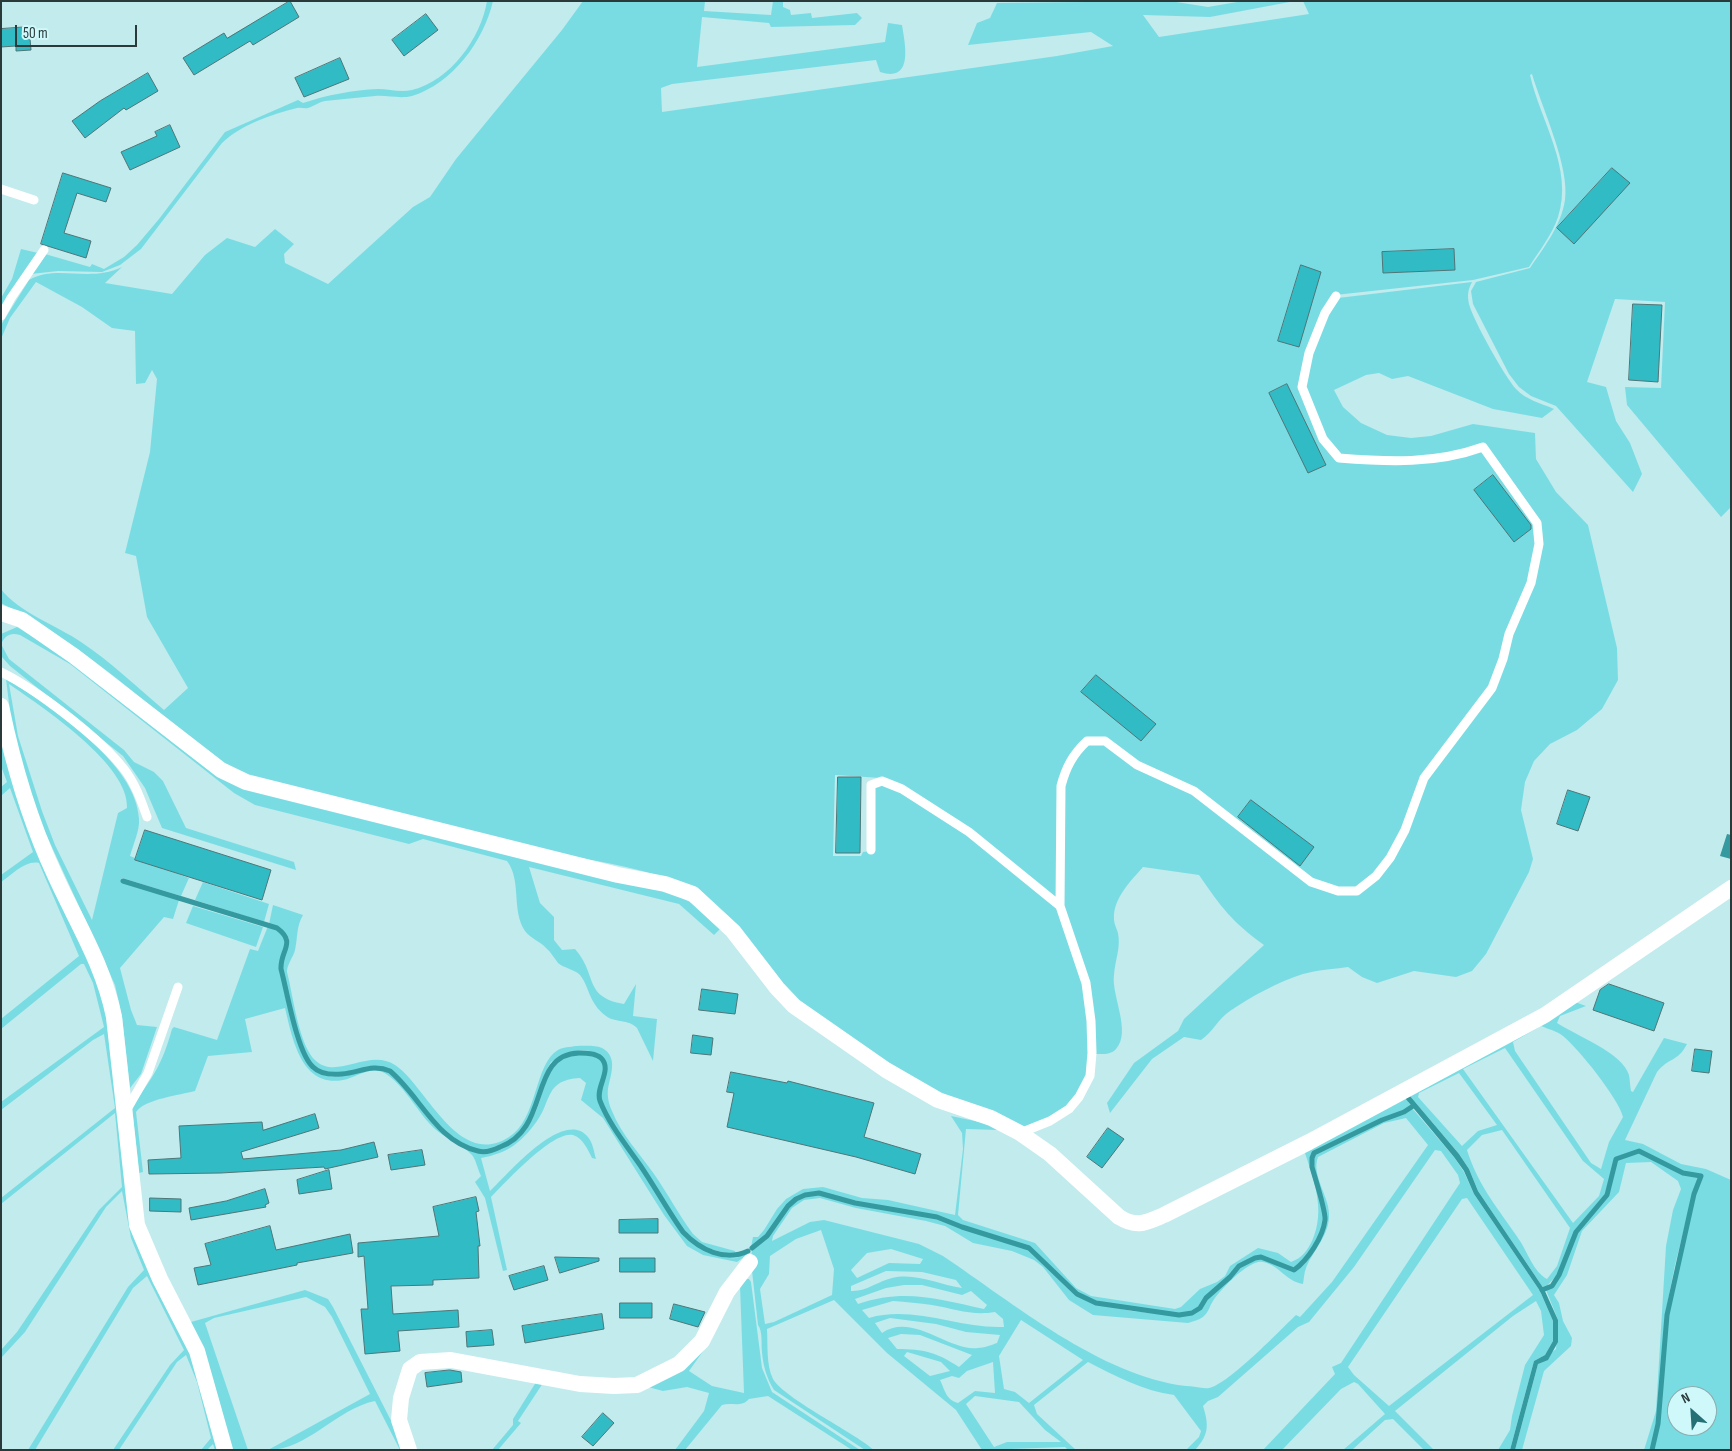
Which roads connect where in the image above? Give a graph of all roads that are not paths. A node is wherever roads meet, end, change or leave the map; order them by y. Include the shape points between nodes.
1 (1, 189) edge
2 (34, 200) dead end
3 (44, 250) dead end
4 (1336, 296) dead end
5 (1, 316) edge
6 (1, 613) edge
7 (1, 672) edge
8 (1, 706) edge
9 (147, 817) dead end
10 (871, 850) dead end
11 (1731, 888) edge
12 (1060, 906) junction
13 (178, 987) dead end
14 (125, 1113) junction
15 (1020, 1133) junction
16 (750, 1262) dead end
17 (225, 1450) edge
18 (409, 1450) edge

1 - 2 lane
3 - 5 lane
4 - 12 lane via 1325,313 1309,353 1302,387 1323,439 1339,458 1420,460 1460,455 1483,447 1537,523 1539,544 1532,583 1509,634 1504,659 1492,688 1424,778 1405,830 1390,858 1376,876 1357,891 1338,891 1311,882 1194,791 1137,765 1105,741 1086,740 1065,769 1061,786
6 - 15 street via 22,620 74,656 221,770 246,782 665,884 692,894 733,931 794,1006 824,1029 938,1100 991,1118
7 - 9 lane via 20,681 93,738 124,769 138,790
8 - 14 street via 28,811 54,875 100,966 109,991
10 - 12 lane via 871,785 882,781 902,789 969,832
11 - 15 street via 1545,1015 1309,1142 1147,1222 1132,1225 1119,1217 1050,1154
12 - 15 lane via 1086,983 1091,1020 1090,1076 1069,1110
13 - 14 lane via 148,1073
14 - 17 street via 137,1225 197,1351
16 - 18 street via 726,1292 702,1340 679,1364 638,1385 580,1384 451,1360 420,1362 410,1369 401,1398 399,1420

